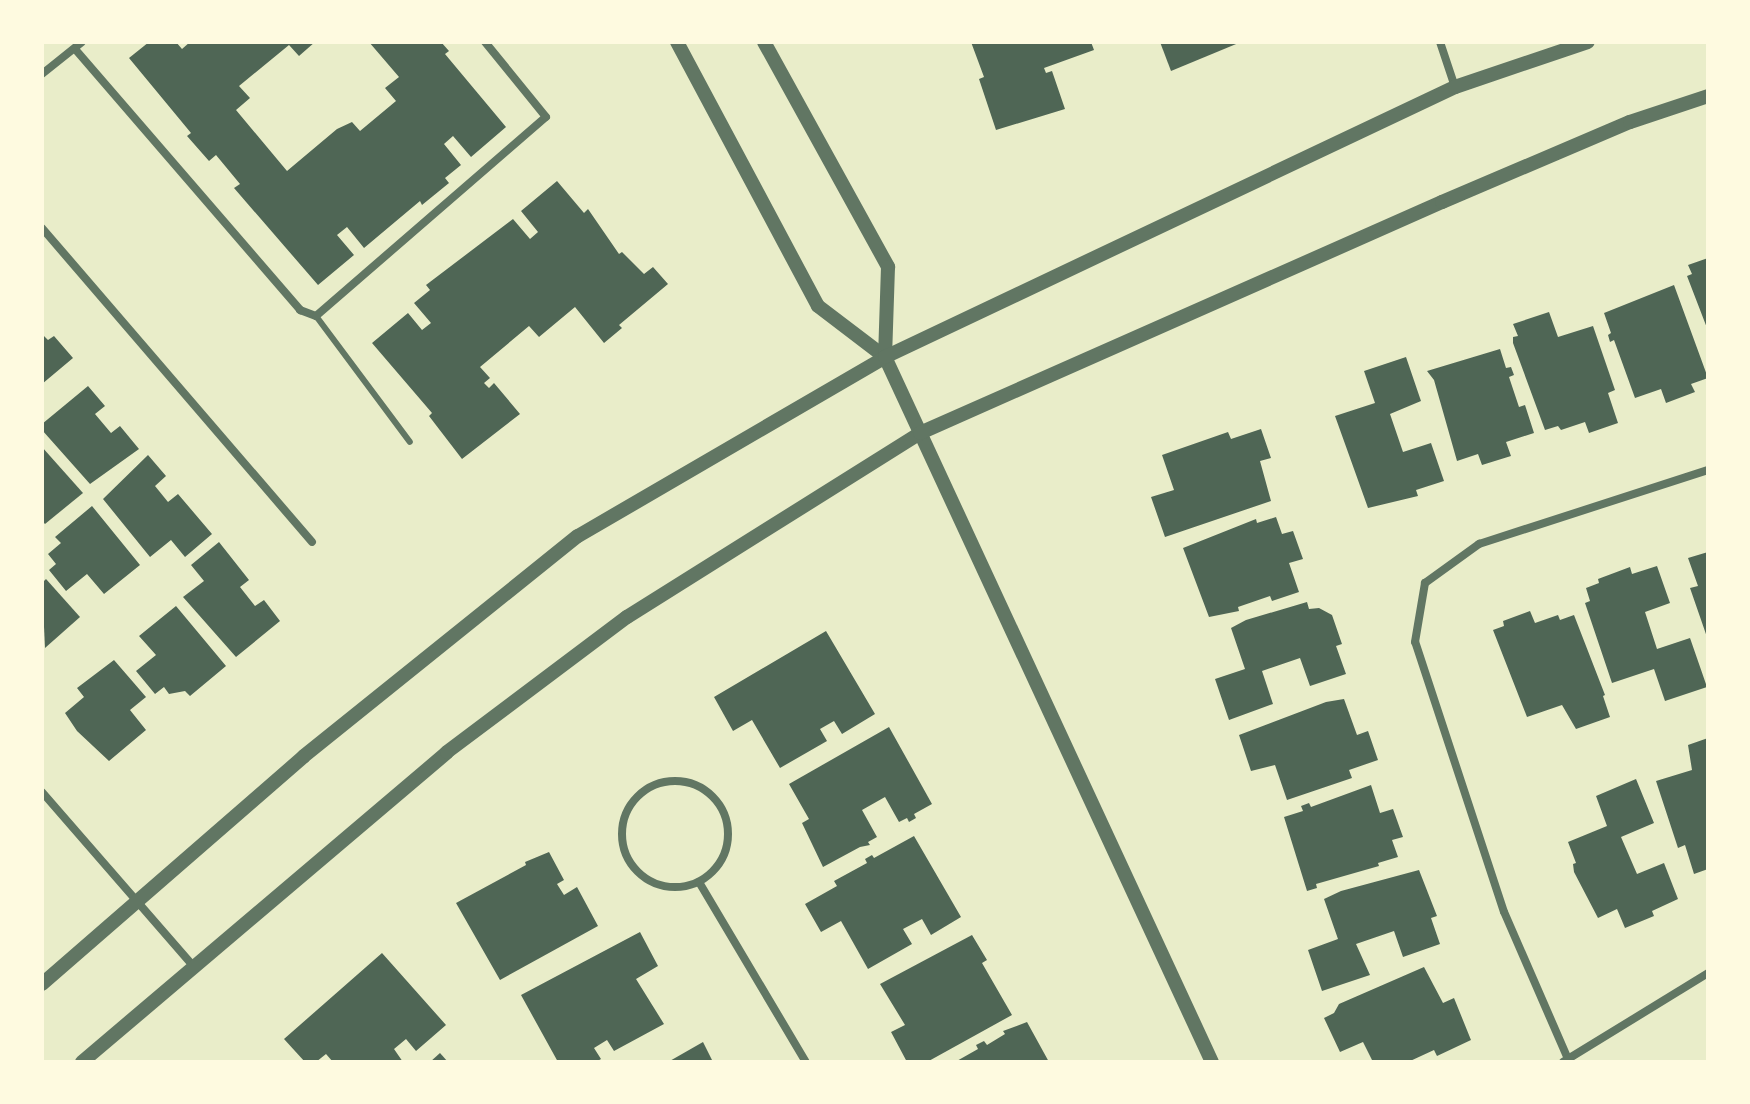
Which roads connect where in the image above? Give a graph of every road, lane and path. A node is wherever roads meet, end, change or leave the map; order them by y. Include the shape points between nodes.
1 (82, 42) edge
2 (485, 42) edge
3 (764, 42) edge
4 (1440, 42) edge
5 (1588, 42) edge
6 (679, 43) edge
7 (75, 49) junction
8 (42, 74) edge
9 (1455, 87) junction
10 (1708, 96) edge
11 (42, 228) edge
12 (316, 316) junction
13 (885, 357) junction
14 (920, 433) junction
15 (410, 442) dead end
16 (1708, 470) edge
17 (312, 542) dead end
18 (42, 792) edge
19 (699, 882) junction
20 (138, 903) junction
21 (194, 967) junction
22 (1708, 973) edge
23 (42, 984) edge
24 (1566, 1060) edge
25 (82, 1062) edge
26 (806, 1062) edge
27 (1212, 1062) edge

1 - 7 street
2 - 12 street via 546,117
3 - 13 street via 888,267
4 - 9 street
5 - 9 street
6 - 13 street via 818,306
7 - 8 street
7 - 12 street via 300,310
9 - 13 street
10 - 14 street via 1630,122 1442,202
11 - 17 street
12 - 15 lane
13 - 14 street
13 - 20 street via 578,536 304,756
14 - 21 street via 627,617 447,752
14 - 27 street
16 - 24 street via 1479,544 1425,583 1415,642 1504,912
18 - 20 street
19 - 19 street via 713,873 726,851 723,810 699,786 666,781 650,787 625,813 622,841 632,867 662,887
19 - 26 street
20 - 21 street
20 - 23 street
21 - 25 street
22 - 24 street

